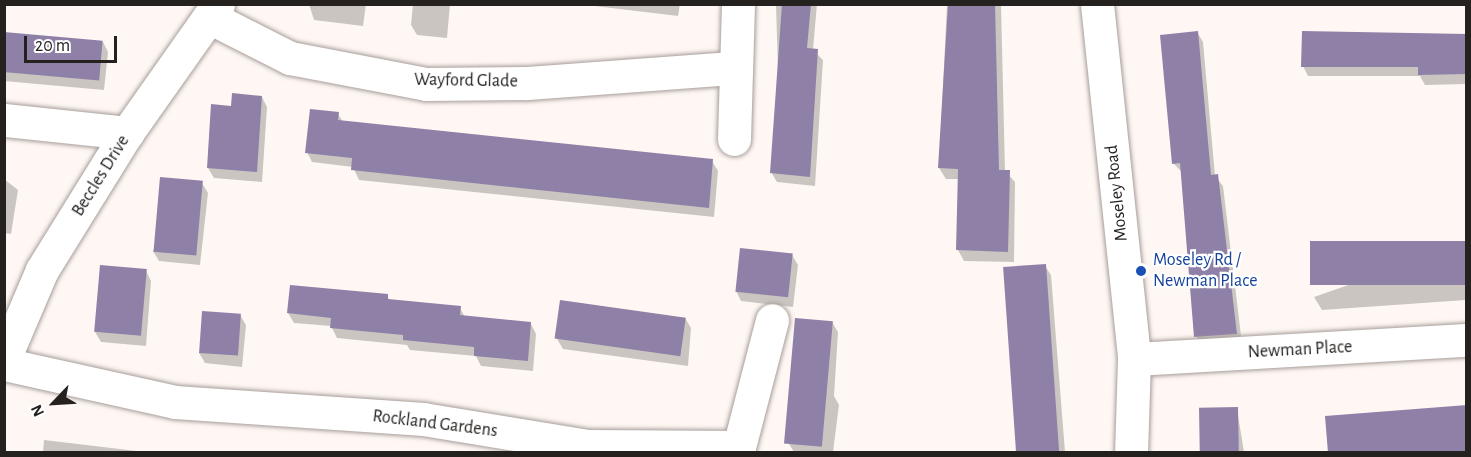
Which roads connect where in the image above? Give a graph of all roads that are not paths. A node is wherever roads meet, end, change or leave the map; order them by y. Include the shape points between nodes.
1 (738, 4) edge
2 (1097, 4) edge
3 (215, 11) edge
4 (732, 68) junction
5 (4, 120) edge
6 (127, 133) junction
7 (734, 139) dead end
8 (772, 320) dead end
9 (1467, 340) edge
10 (4, 359) edge
11 (1134, 359) junction
12 (4, 364) edge
13 (1131, 453) edge

1 - 4 street
2 - 11 street, Moseley Road
3 - 4 street, Wayford Glade via 290,57 426,84 528,83
3 - 6 street, Beccles Drive
4 - 7 street
5 - 6 street
6 - 10 street, Beccles Drive via 42,270
8 - 12 street, Rockland Gardens via 739,447 588,446 423,419 175,402
9 - 11 street, Newman Place
11 - 13 street, Moseley Road

